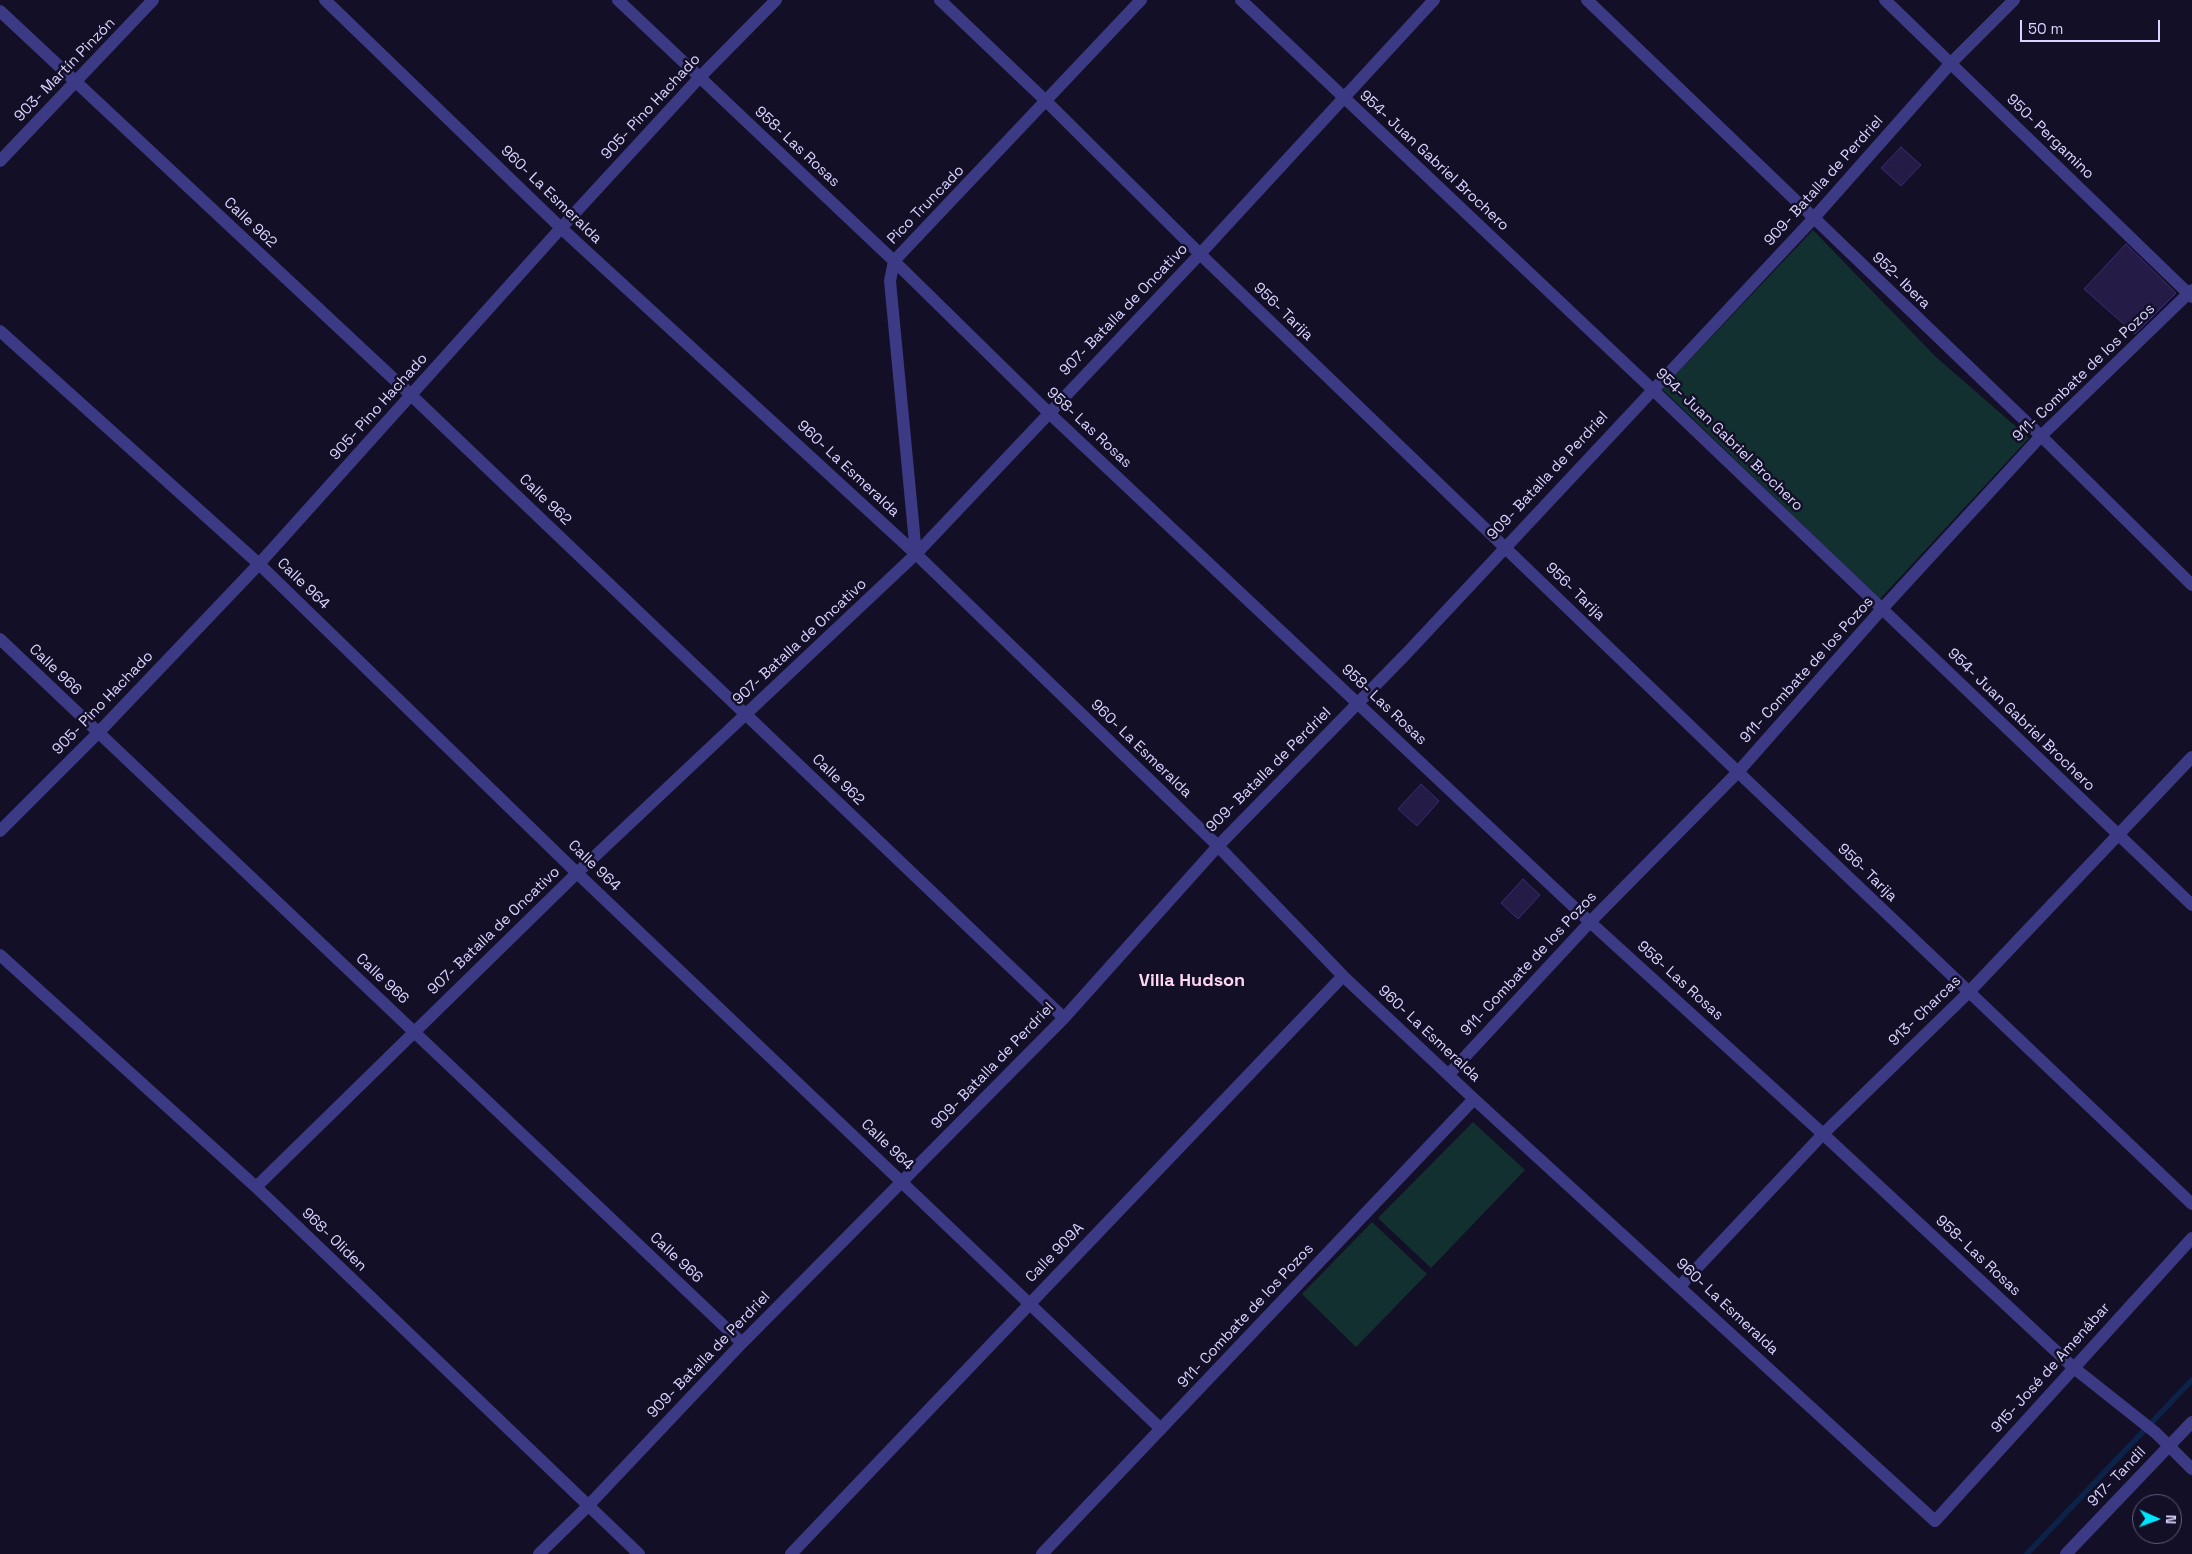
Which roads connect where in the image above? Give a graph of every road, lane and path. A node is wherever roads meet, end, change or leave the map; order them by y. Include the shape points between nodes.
1 (153, 0) edge
2 (325, 0) edge
3 (618, 0) edge
4 (776, 0) edge
5 (940, 0) edge
6 (1142, 0) edge
7 (1242, 0) edge
8 (1434, 0) edge
9 (1587, 0) edge
10 (1885, 0) edge
11 (2014, 0) edge
12 (0, 11) edge
13 (1951, 63) junction
14 (700, 77) junction
15 (76, 84) junction
16 (1343, 98) junction
17 (1047, 102) junction
18 (0, 161) edge
19 (1813, 219) junction
20 (561, 228) junction
21 (1200, 254) junction
22 (894, 261) junction
23 (2191, 294) edge
24 (0, 331) edge
25 (1652, 388) junction
26 (412, 396) junction
27 (1049, 413) junction
28 (2041, 436) junction
29 (1504, 547) junction
30 (916, 554) junction
31 (259, 564) junction
32 (2192, 585) edge
33 (1881, 610) junction
34 (0, 639) edge
35 (1358, 703) junction
36 (746, 715) junction
37 (98, 733) junction
38 (2192, 757) edge
39 (1738, 772) junction
40 (0, 830) edge
41 (2118, 835) junction
42 (1218, 846) junction
43 (578, 873) junction
44 (2192, 905) edge
45 (1590, 922) junction
46 (0, 956) edge
47 (1343, 976) junction
48 (1968, 993) junction
49 (1064, 1018) junction
50 (414, 1032) junction
51 (1449, 1074) junction
52 (1474, 1099) junction
53 (1823, 1134) junction
54 (902, 1182) junction
55 (256, 1187) junction
56 (2192, 1204) edge
57 (2192, 1238) edge
58 (1680, 1286) junction
59 (1029, 1303) junction
60 (742, 1343) junction
61 (2074, 1368) junction
62 (2192, 1422) edge
63 (1161, 1429) junction
64 (2169, 1447) junction
65 (2192, 1469) edge
66 (587, 1507) junction
67 (1935, 1520) joint
68 (539, 1554) edge
69 (639, 1554) edge
70 (791, 1554) edge
71 (1042, 1554) edge
72 (2066, 1554) edge

1 - 15 street, 903- Martín Pinzón
2 - 20 street, 960- La Esmeralda
3 - 14 street, 958- Las Rosas
4 - 14 street, 905- Pino Hachado
5 - 17 street, 956- Tarija
6 - 17 street, Pico Truncado
7 - 16 street, 954- Juan Gabriel Brochero
8 - 16 street, 907- Batalla de Oncativo
9 - 19 street, 952- Ibera
10 - 13 street, 950- Pergamino
11 - 13 street, 909- Batalla de Perdriel
12 - 15 street, Calle 962
13 - 19 street, 909- Batalla de Perdriel
13 - 23 street, 950- Pergamino
14 - 20 street, 905- Pino Hachado
14 - 22 street, 958- Las Rosas
15 - 18 street, 903- Martín Pinzón
15 - 26 street, Calle 962
16 - 21 street, 907- Batalla de Oncativo
16 - 25 street, 954- Juan Gabriel Brochero
17 - 21 street, 956- Tarija
17 - 22 street, Pico Truncado
19 - 25 street, 909- Batalla de Perdriel
19 - 28 street, 952- Ibera
20 - 26 street, 905- Pino Hachado
20 - 30 street, 960- La Esmeralda
21 - 27 street, 907- Batalla de Oncativo
21 - 29 street, 956- Tarija
22 - 27 street, 958- Las Rosas
22 - 30 street, Pico Truncado via 890,281
23 - 28 street, 911- Combate de los Pozos
24 - 31 street, Calle 964
25 - 29 street, 909- Batalla de Perdriel
25 - 33 street, 954- Juan Gabriel Brochero
26 - 31 street, 905- Pino Hachado
26 - 36 street, Calle 962
27 - 30 street, 907- Batalla de Oncativo
27 - 35 street, 958- Las Rosas
28 - 32 street, 952- Ibera
28 - 33 street, 911- Combate de los Pozos
29 - 35 street, 909- Batalla de Perdriel
29 - 39 street, 956- Tarija
30 - 36 street, 907- Batalla de Oncativo
30 - 42 street, 960- La Esmeralda
31 - 37 street, 905- Pino Hachado
31 - 43 street, Calle 964
33 - 39 street, 911- Combate de los Pozos
33 - 41 street, 954- Juan Gabriel Brochero
34 - 37 street, Calle 966
35 - 42 street, 909- Batalla de Perdriel
35 - 45 street, 958- Las Rosas
36 - 43 street, 907- Batalla de Oncativo
36 - 49 street, Calle 962
37 - 40 street, 905- Pino Hachado
37 - 50 street, Calle 966
38 - 41 street, 913- Charcas
39 - 45 street, 911- Combate de los Pozos
39 - 48 street, 956- Tarija
41 - 44 street, 954- Juan Gabriel Brochero
41 - 48 street, 913- Charcas
42 - 47 street, 960- La Esmeralda
42 - 49 street, 909- Batalla de Perdriel
43 - 50 street, 907- Batalla de Oncativo
43 - 54 street, Calle 964
45 - 51 street, 911- Combate de los Pozos
45 - 53 street, 958- Las Rosas
46 - 55 street, 968- Oliden
47 - 51 street, 960- La Esmeralda
47 - 59 street, Calle 909A
48 - 53 street, 913- Charcas
48 - 56 street, 956- Tarija
49 - 54 street, 909- Batalla de Perdriel
50 - 55 street, 907- Batalla de Oncativo
50 - 60 street, Calle 966
51 - 52 street, 960- La Esmeralda
52 - 58 street, 960- La Esmeralda
52 - 63 street, 911- Combate de los Pozos
53 - 58 street, 913- Charcas
53 - 61 street, 958- Las Rosas
54 - 59 street, Calle 964
54 - 60 street, 909- Batalla de Perdriel
55 - 66 street, 968- Oliden
57 - 61 street, 915- José de Amenábar
58 - 67 street, 960- La Esmeralda
59 - 63 street, Calle 964
59 - 70 street, Calle 909A
60 - 66 street, 909- Batalla de Perdriel
61 - 64 street, 958- Las Rosas
61 - 67 street, 915- José de Amenábar
62 - 64 street, 917- Tandil
63 - 71 street, 911- Combate de los Pozos
64 - 65 street
64 - 72 street, 917- Tandil
66 - 68 street, 909- Batalla de Perdriel
66 - 69 street, 968- Oliden

